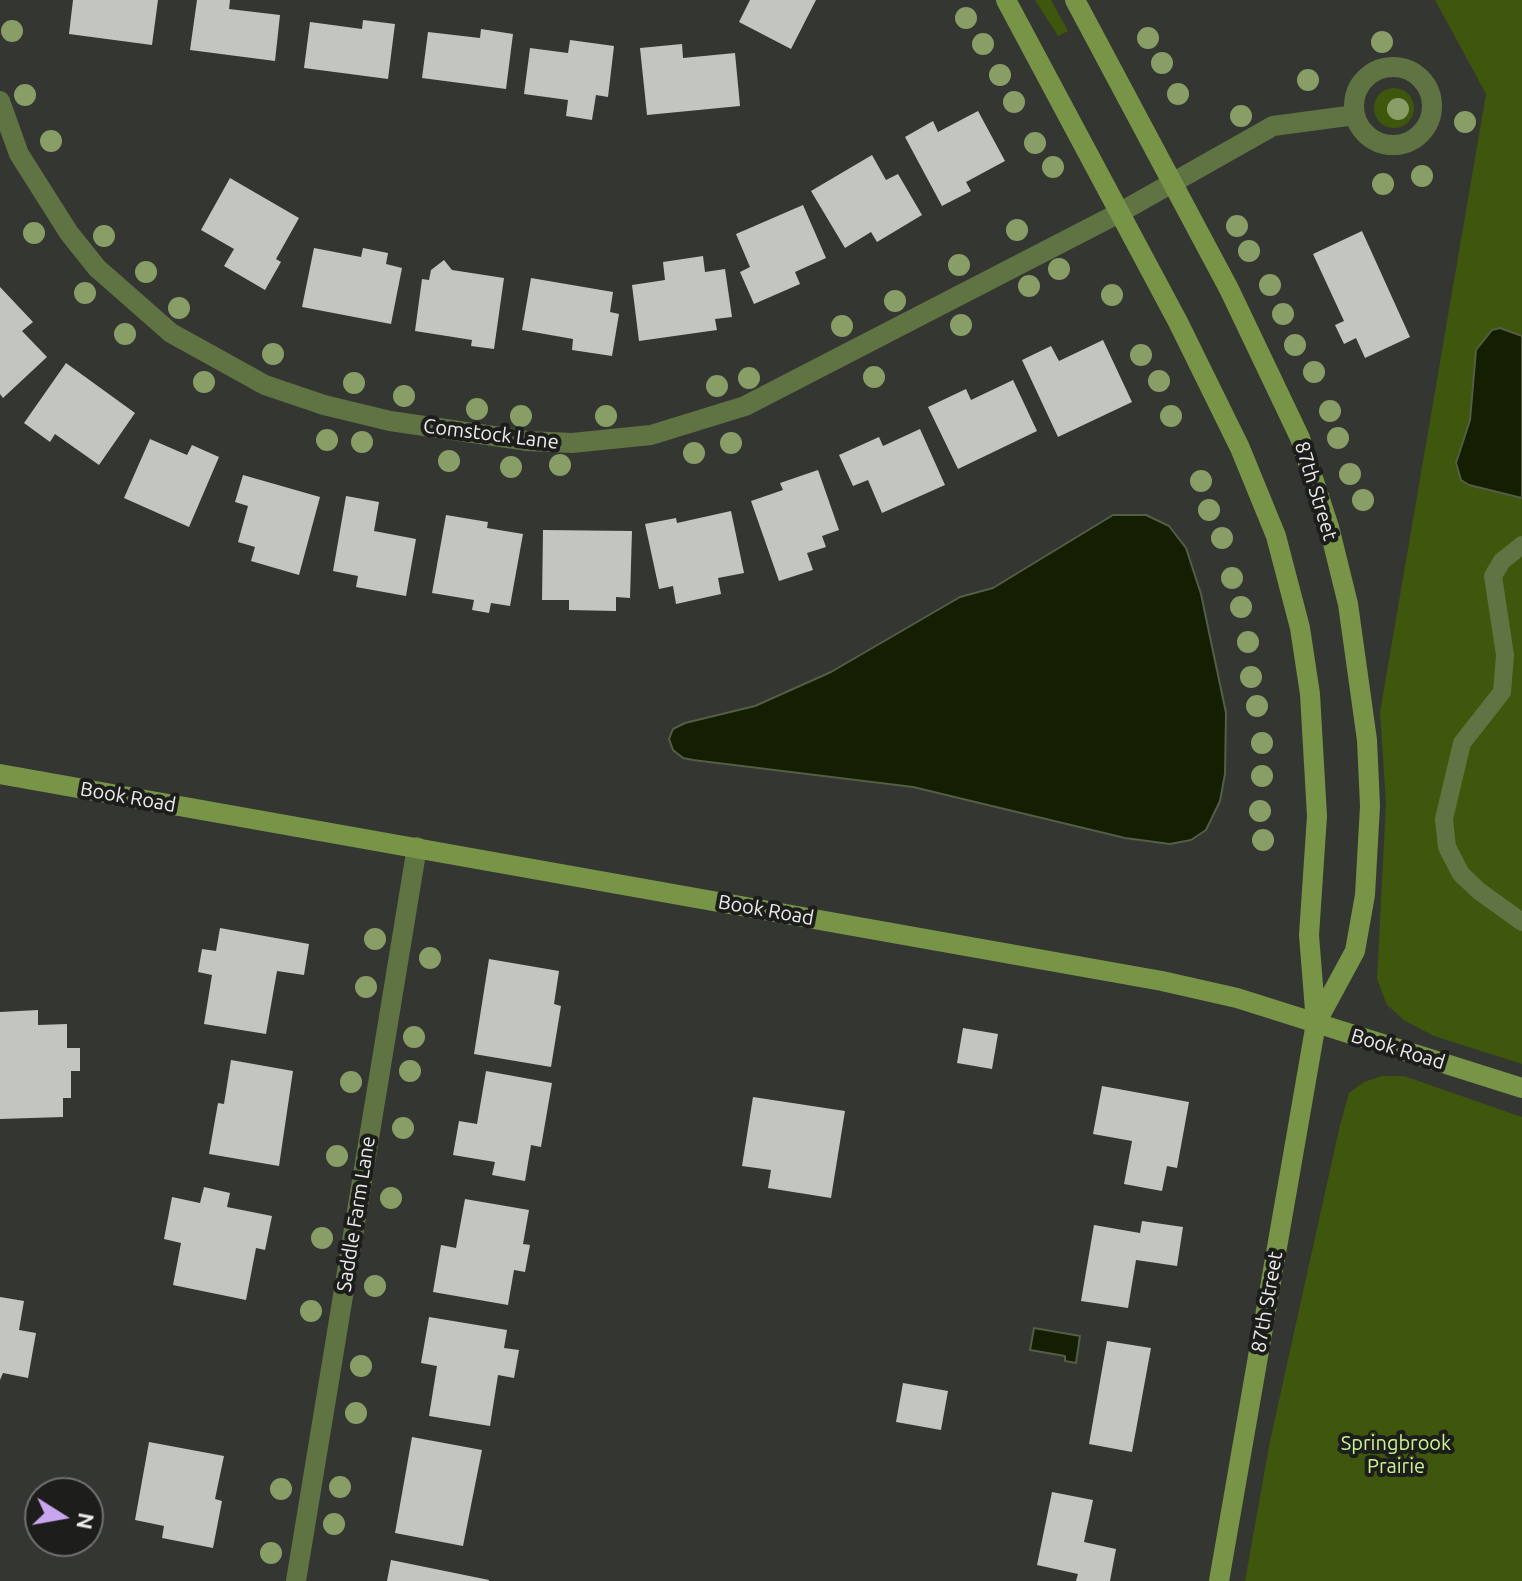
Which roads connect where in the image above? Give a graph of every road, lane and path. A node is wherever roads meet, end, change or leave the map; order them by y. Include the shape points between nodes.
1 (1006, 0) edge
2 (1075, 0) edge
3 (0, 101) edge
4 (1355, 115) dead end
5 (1173, 182) junction
6 (1119, 213) junction
7 (1522, 545) edge
8 (0, 774) edge
9 (417, 847) junction
10 (1522, 922) edge
11 (1316, 1023) junction
12 (1522, 1088) edge
13 (296, 1581) edge
14 (1219, 1581) edge

1 - 6 street, 87th Street
2 - 5 street, 87th Street
3 - 6 street, Comstock Lane via 19,154 69,233 97,268 171,333 265,385 324,405 390,421 528,441 572,443 651,435 745,406
4 - 5 street, Comstock Lane via 1273,126
5 - 6 street, Comstock Lane
5 - 11 street, 87th Street via 1300,438 1348,604 1369,780 1365,895 1355,951
6 - 11 street, 87th Street via 1216,395 1276,536 1289,582 1308,681 1316,764 1309,935
7 - 10 lane via 1493,576 1505,655 1502,692 1462,743 1444,819 1447,847 1461,874
8 - 9 street, Book Road
9 - 11 street, Book Road via 1162,981
9 - 13 street, Saddle Farm Lane
11 - 12 street, Book Road
11 - 14 street, 87th Street

